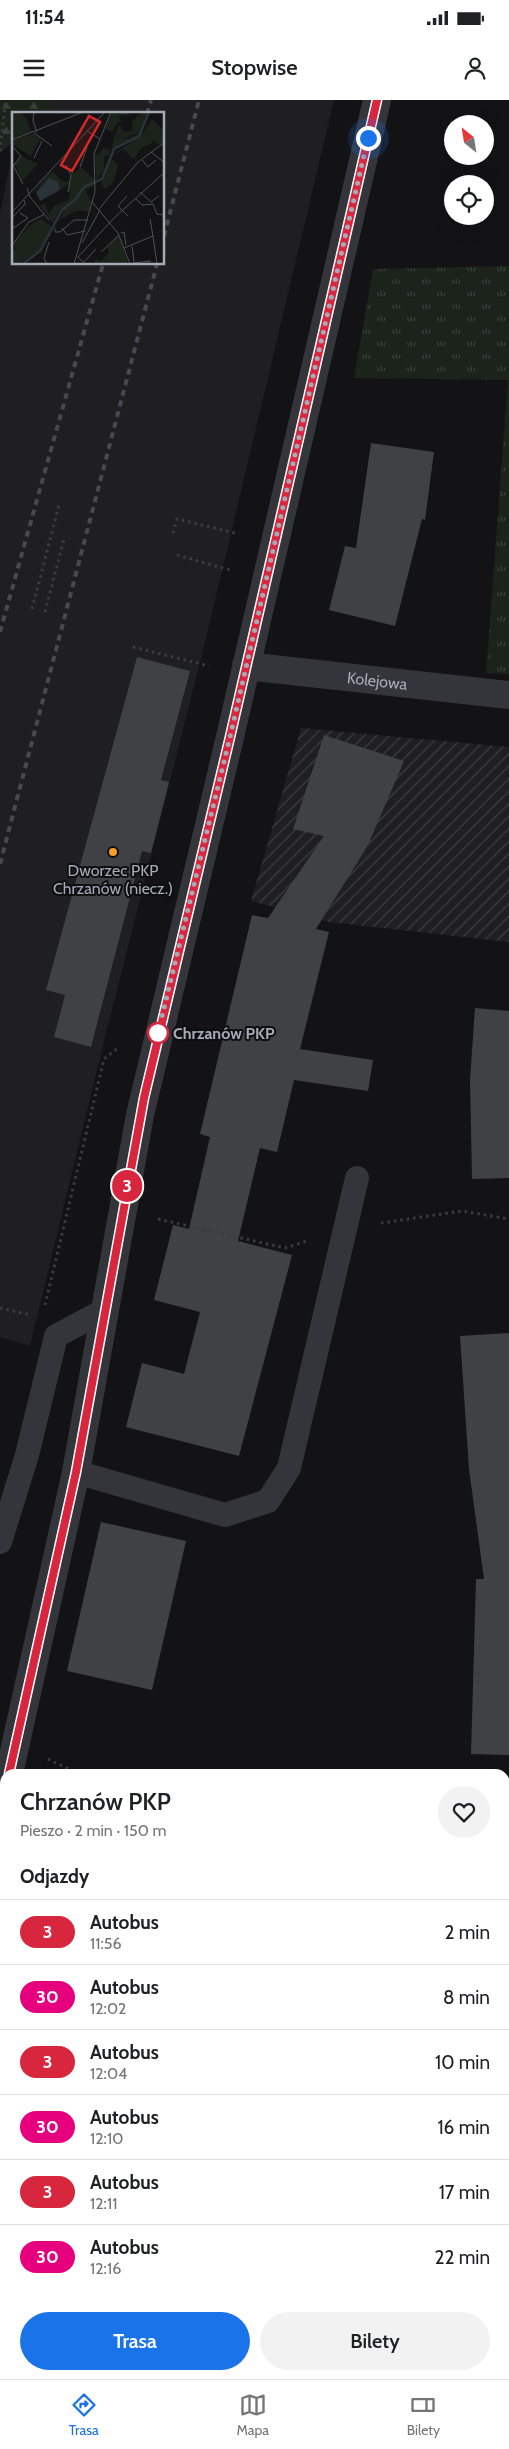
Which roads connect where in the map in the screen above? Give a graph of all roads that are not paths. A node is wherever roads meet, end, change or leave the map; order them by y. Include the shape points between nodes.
1 (377, 100) edge
2 (246, 666) junction
3 (509, 696) edge
4 (357, 1178) dead end
5 (104, 1310) junction
6 (76, 1472) junction
7 (0, 1542) edge
8 (10, 1769) edge

1 - 2 street
2 - 3 street, Kolejowa
2 - 5 street via 144,1098
4 - 6 lane via 290,1468 268,1501 225,1515
5 - 6 street
5 - 7 lane via 56,1336 27,1455
6 - 8 street

